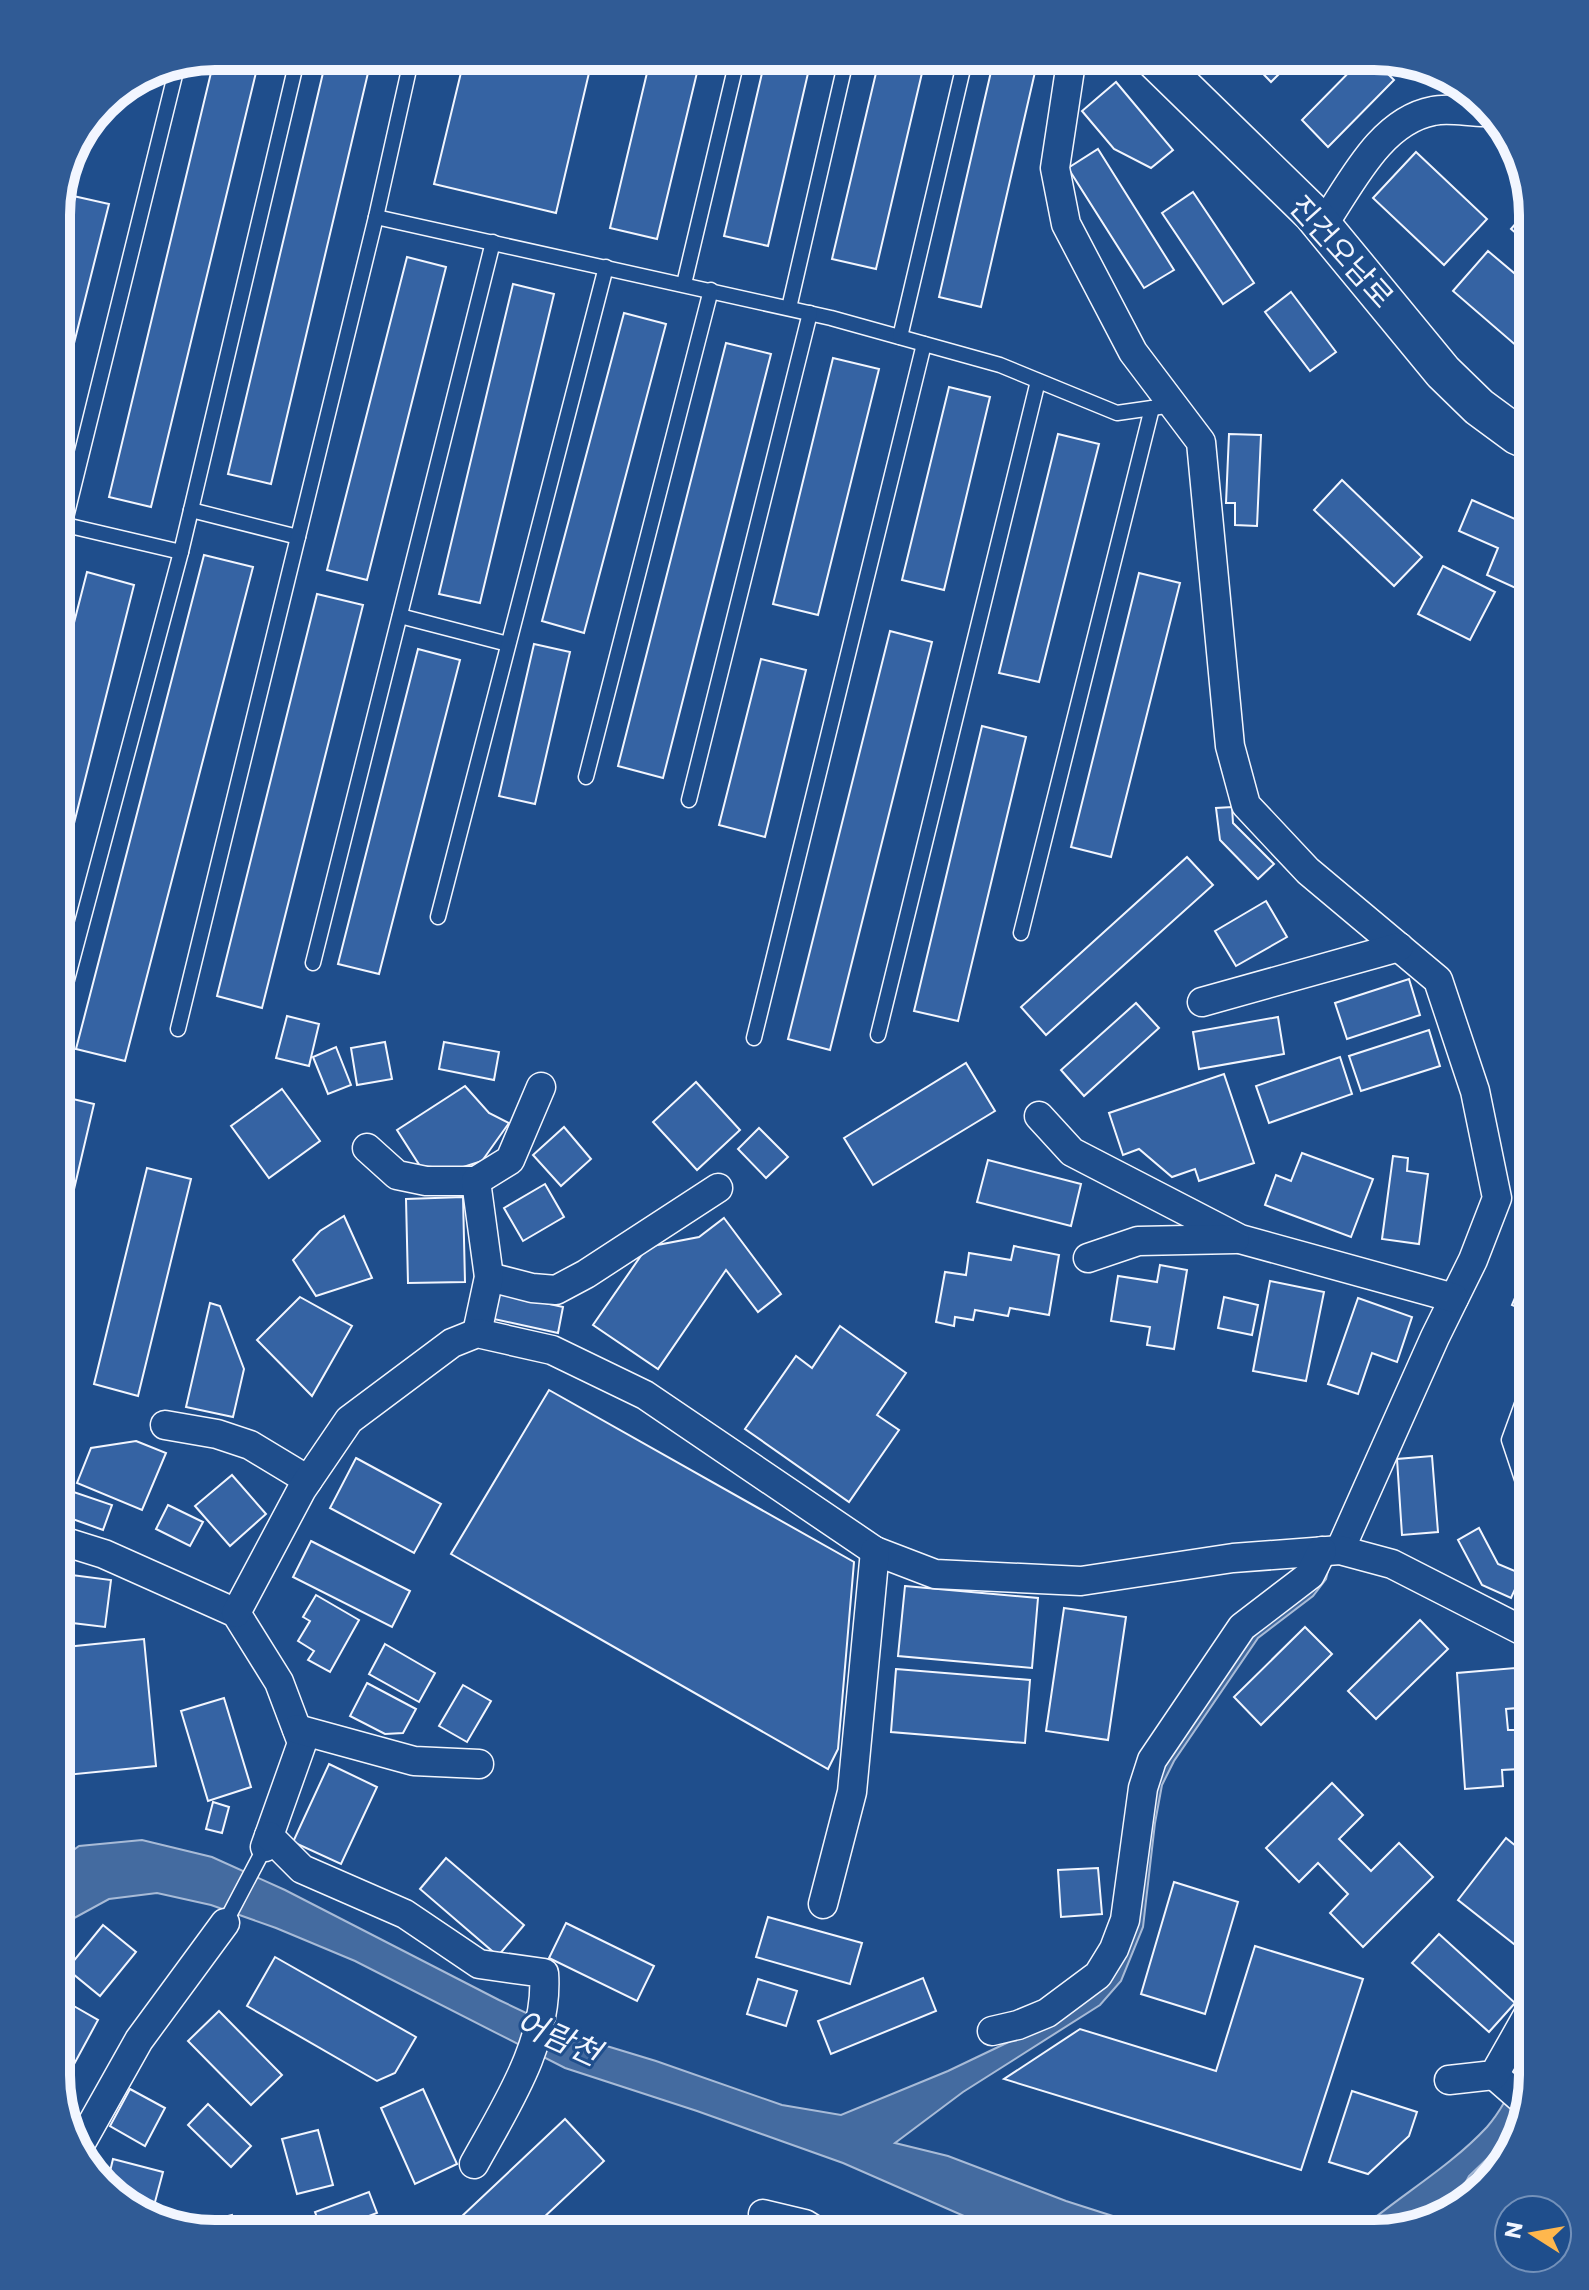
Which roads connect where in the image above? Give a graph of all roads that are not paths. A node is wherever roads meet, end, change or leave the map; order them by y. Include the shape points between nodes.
1 (295, 70) edge
2 (409, 70) edge
3 (735, 70) edge
4 (844, 70) edge
5 (963, 70) edge
6 (1070, 70) edge
7 (1165, 70) edge
8 (175, 76) edge
9 (1476, 112) edge
10 (376, 217) junction
11 (1323, 225) junction
12 (493, 242) junction
13 (606, 267) junction
14 (684, 284) junction
15 (711, 290) junction
16 (789, 308) junction
17 (810, 313) junction
18 (900, 337) junction
19 (924, 344) junction
20 (1038, 381) junction
21 (1162, 406) junction
22 (1519, 436) edge
23 (70, 488) edge
24 (191, 510) junction
25 (70, 525) edge
26 (298, 537) junction
27 (181, 552) junction
28 (400, 616) junction
29 (508, 644) junction
30 (586, 777) dead end
31 (689, 800) dead end
32 (438, 917) dead end
33 (1021, 933) dead end
34 (1399, 947) junction
35 (313, 963) dead end
36 (70, 968) edge
37 (1202, 1002) dead end
38 (178, 1029) dead end
39 (878, 1035) dead end
40 (754, 1038) dead end
41 (541, 1087) dead end
42 (1039, 1116) dead end
43 (367, 1148) dead end
44 (477, 1181) junction
45 (718, 1188) dead end
46 (1240, 1239) junction
47 (1088, 1258) dead end
48 (489, 1277) junction
49 (1454, 1298) junction
50 (477, 1333) junction
51 (1519, 1412) edge
52 (165, 1425) dead end
53 (1519, 1470) edge
54 (308, 1480) junction
55 (70, 1543) edge
56 (1331, 1550) junction
57 (875, 1551) junction
58 (236, 1613) junction
59 (1519, 1629) edge
60 (297, 1729) junction
61 (479, 1764) dead end
62 (267, 1842) junction
63 (823, 1904) dead end
64 (225, 1923) joint
65 (992, 2031) dead end
66 (1519, 2031) edge
67 (1494, 2075) junction
68 (1449, 2080) dead end
69 (1518, 2096) edge
70 (84, 2138) edge
71 (474, 2164) dead end
72 (763, 2214) dead end
73 (788, 2220) edge

1 - 24 lane
2 - 10 lane
3 - 14 lane
4 - 16 lane
5 - 18 lane
6 - 21 street via 1055,168 1066,224
7 - 11 main road, 진건오남로
8 - 23 lane
9 - 11 street via 1435,110 1403,121 1369,156
10 - 12 lane
10 - 26 lane
11 - 22 main road, 진건오남로 via 1443,372
12 - 13 lane
12 - 28 lane
13 - 14 lane
13 - 29 lane
14 - 15 lane
15 - 16 lane
15 - 30 lane
16 - 17 lane
17 - 18 lane
17 - 31 lane
18 - 19 lane
19 - 20 lane
19 - 40 lane
20 - 21 lane via 1117,413
20 - 39 lane
21 - 33 lane
21 - 34 street via 1201,442 1230,746 1246,805 1308,871
24 - 26 lane
24 - 27 lane
25 - 27 lane
26 - 38 lane
27 - 36 lane
28 - 29 lane
28 - 35 lane
29 - 32 lane
34 - 37 street
34 - 49 street via 1438,980 1475,1091 1497,1198
41 - 44 street via 510,1160
42 - 46 street via 1072,1152
43 - 44 street via 397,1175
44 - 48 street
45 - 48 street via 556,1290
46 - 47 street via 1138,1241
46 - 49 street
48 - 50 street
49 - 56 street
50 - 54 street via 452,1343 349,1420
50 - 57 street via 552,1350 645,1395
51 - 53 lane via 1509,1440
52 - 54 street via 250,1445
54 - 58 street
55 - 58 street
56 - 57 street via 1233,1558 1081,1581 935,1574
56 - 59 street via 1392,1564
56 - 65 street via 1310,1575 1242,1627 1152,1760 1143,1788 1125,1920 1098,1975 1047,2013
57 - 63 street via 852,1792
58 - 60 street via 279,1682
60 - 61 street via 414,1761
60 - 62 street via 302,1743
62 - 64 lane
62 - 71 street via 302,1869 405,1914 479,1964 544,1973 546,1995 526,2068
64 - 70 street via 139,2040
66 - 67 street
67 - 68 street
67 - 69 street
72 - 73 street

